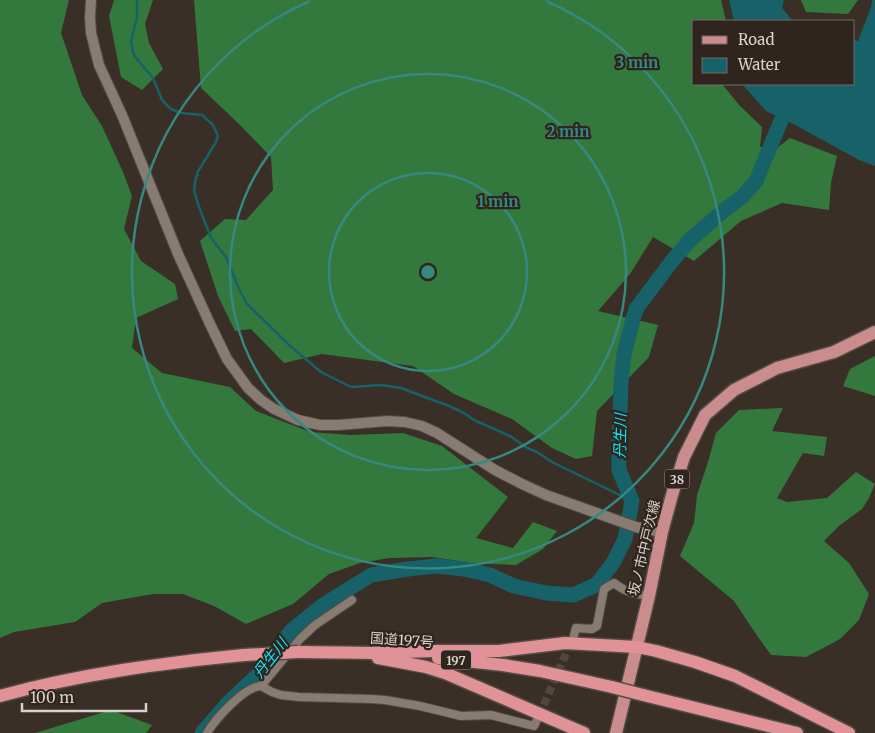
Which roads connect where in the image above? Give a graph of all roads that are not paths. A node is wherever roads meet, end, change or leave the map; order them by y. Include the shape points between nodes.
1 (91, 0) edge
2 (875, 332) edge
3 (662, 532) junction
4 (649, 596) junction
5 (352, 600) dead end
6 (574, 636) dead end
7 (637, 646) junction
8 (298, 652) junction
9 (370, 653) junction
10 (262, 686) junction
11 (0, 696) edge
12 (537, 720) dead end
13 (207, 733) edge
14 (584, 733) edge
15 (616, 733) edge
16 (797, 733) edge
17 (849, 733) edge

1 - 3 street via 91,33 99,65 210,324 227,359 248,388 274,410 320,425 387,421 422,426 495,470 546,495 638,527
2 - 3 main road, 坂ノ市中戸次線 / 38 via 834,352 777,368 734,390 705,415 684,457
3 - 4 main road, 坂ノ市中戸次線 / 38
4 - 6 street via 630,593 614,583 604,589 597,626 592,629 576,628
4 - 7 main road, 坂ノ市中戸次線 / 38
5 - 10 street via 300,639
7 - 9 highway via 565,643 499,651
7 - 15 main road, 坂ノ市中戸次線 / 38
7 - 17 highway via 735,676
8 - 9 highway, 国道197号 / 197
8 - 11 highway, 国道197号 / 197, bridge via 175,662 107,672
8 - 14 highway via 386,659 426,667
9 - 16 highway, 国道197号 / 197, bridge via 434,657 540,671
10 - 12 street via 281,695 385,700 461,716 492,715 534,726
10 - 13 street via 255,686 224,710

